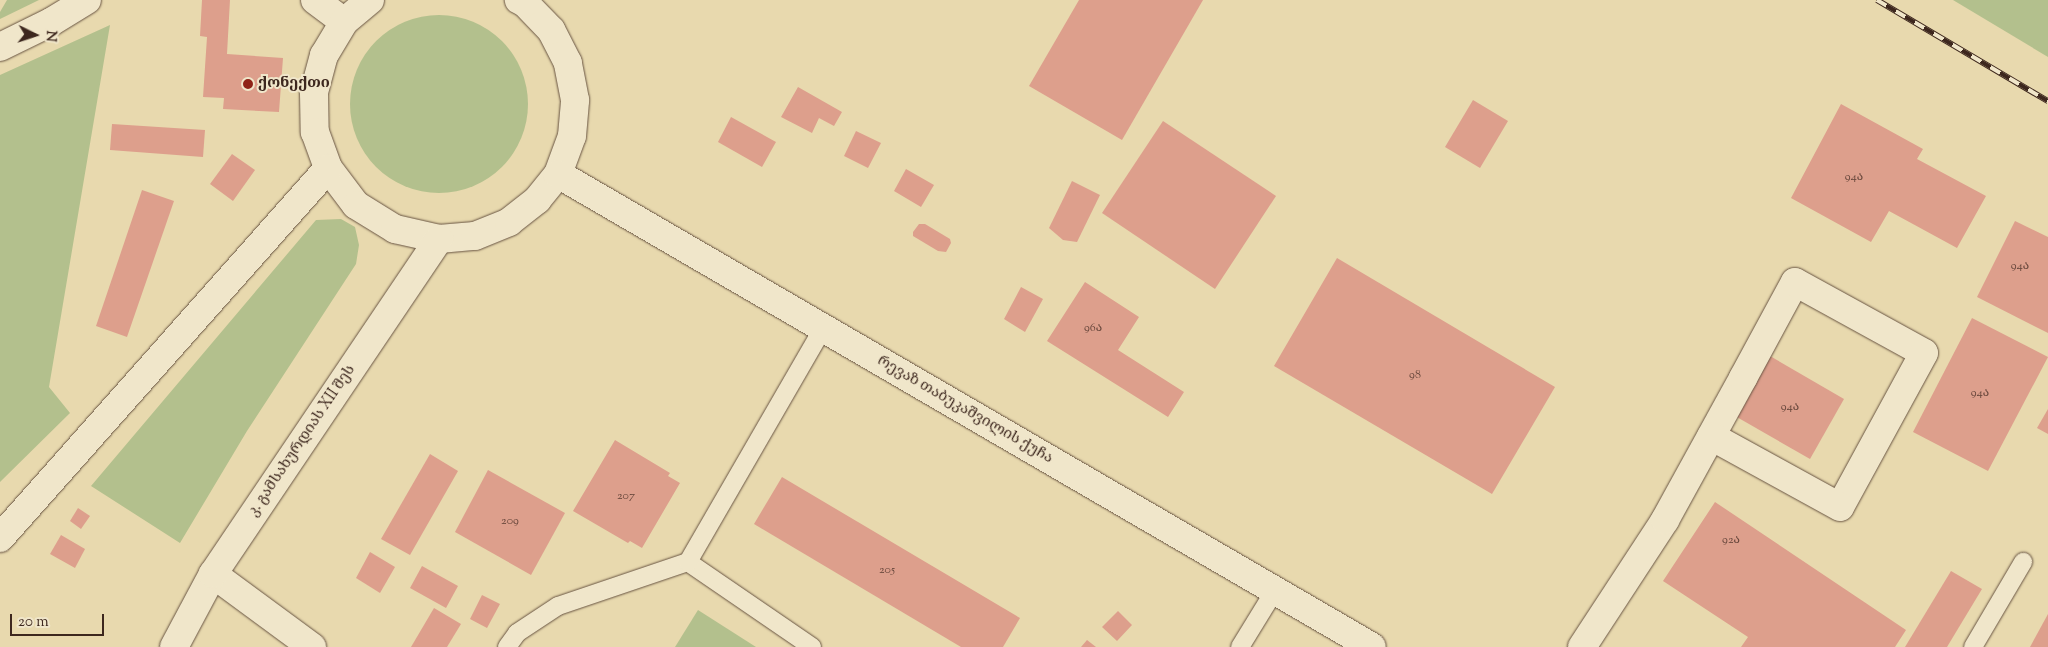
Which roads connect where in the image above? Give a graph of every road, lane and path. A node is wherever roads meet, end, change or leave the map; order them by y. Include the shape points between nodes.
1 (87, 0) edge
2 (315, 0) edge
3 (370, 0) edge
4 (523, 1) edge
5 (344, 22) junction
6 (0, 47) edge
7 (328, 168) junction
8 (558, 174) junction
9 (439, 239) junction
10 (823, 328) junction
11 (1711, 436) junction
12 (0, 538) edge
13 (688, 562) junction
14 (2023, 562) dead end
15 (213, 574) junction
16 (1275, 590) junction
17 (174, 647) edge
18 (312, 647) edge
19 (507, 647) edge
20 (812, 647) edge
21 (1240, 647) edge
22 (1372, 647) edge
23 (1582, 647) edge
24 (1973, 647) edge

1 - 6 main road
2 - 5 main road
3 - 5 main road
4 - 8 main road via 550,30 568,63 574,90 572,136
5 - 7 main road via 324,55 314,93 315,132
7 - 9 main road via 356,205 394,229
7 - 12 main road
8 - 9 main road via 537,200 508,222 475,236
8 - 10 main road, რევაზ თაბუკაშვილის ქუჩა
9 - 15 main road, კ. გამსახურდიას XII შეს
10 - 13 lane
10 - 16 main road, რევაზ თაბუკაშვილის ქუჩა
11 - 11 main road via 1840,507 1924,353 1795,282
11 - 23 main road via 1665,520
13 - 19 lane via 558,606 517,633
13 - 20 lane
14 - 24 lane
15 - 17 main road, კ. გამსახურდიას XII შეს
15 - 18 main road
16 - 21 lane
16 - 22 main road, რევაზ თაბუკაშვილის ქუჩა

